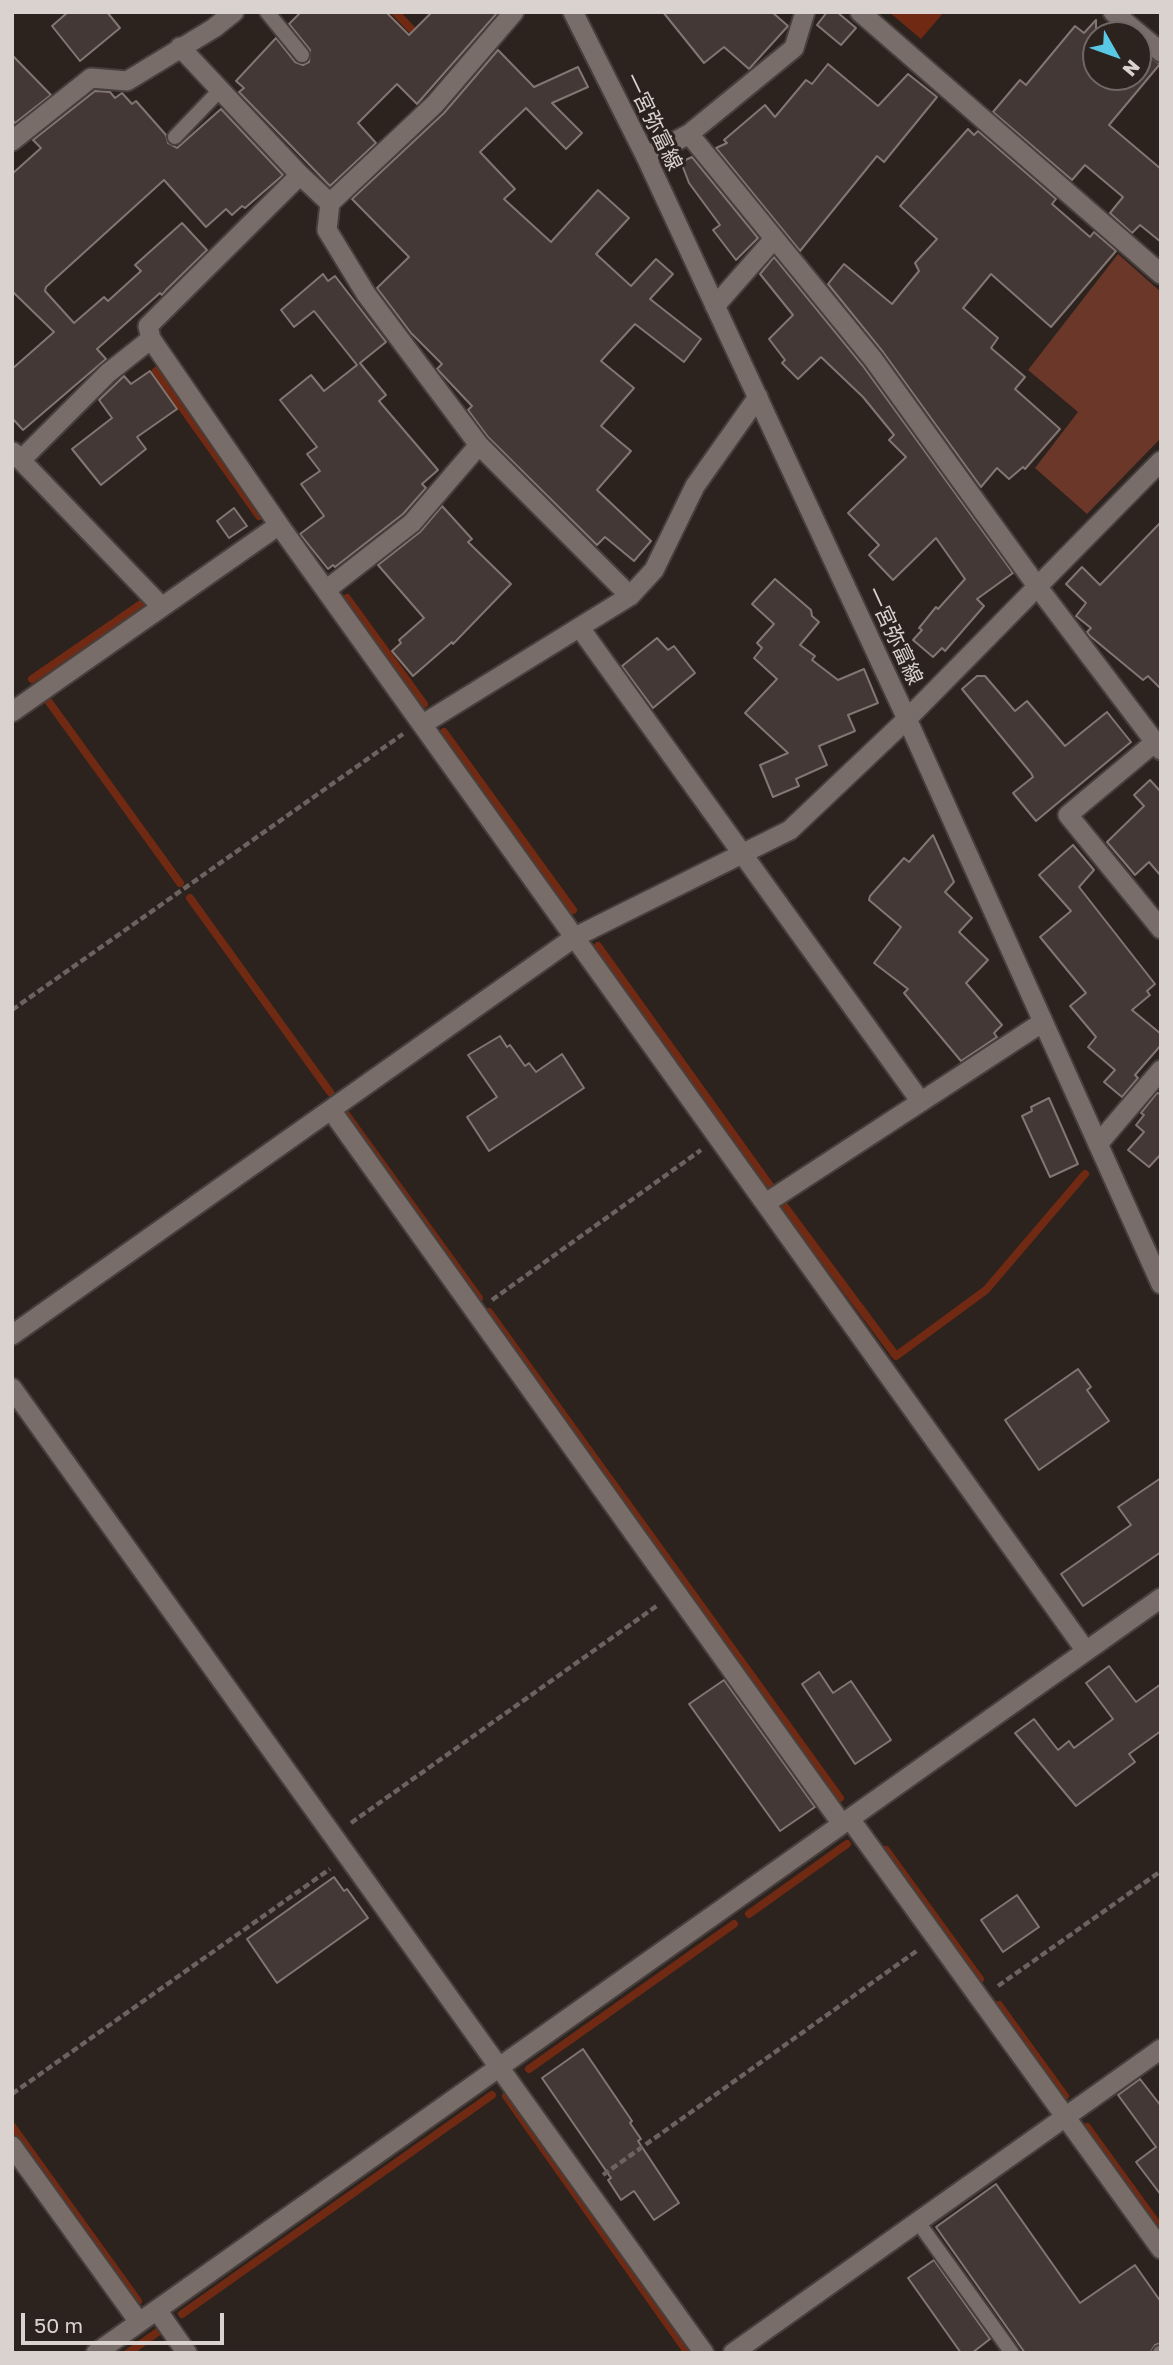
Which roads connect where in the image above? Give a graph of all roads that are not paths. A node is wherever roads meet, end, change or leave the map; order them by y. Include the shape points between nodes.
1 (233, 12) edge
2 (267, 12) edge
3 (514, 12) edge
4 (573, 12) edge
5 (805, 12) edge
6 (860, 12) edge
7 (1113, 12) edge
8 (180, 47) junction
9 (1161, 52) edge
10 (302, 55) dead end
11 (220, 90) junction
12 (689, 134) junction
13 (175, 137) dead end
14 (12, 141) edge
15 (646, 157) junction
16 (300, 175) junction
17 (330, 203) junction
18 (774, 239) junction
19 (1161, 274) edge
20 (715, 306) junction
21 (152, 339) junction
22 (758, 397) junction
23 (479, 445) junction
24 (16, 456) edge
25 (1158, 470) edge
26 (279, 525) junction
27 (1037, 586) junction
28 (326, 590) junction
29 (631, 596) junction
30 (161, 606) junction
31 (580, 628) junction
32 (12, 712) edge
33 (907, 719) junction
34 (422, 723) junction
35 (1157, 747) edge
36 (743, 853) junction
37 (1161, 929) edge
38 (575, 937) junction
39 (1044, 1022) junction
40 (1161, 1070) edge
41 (921, 1102) junction
42 (331, 1111) junction
43 (1098, 1144) junction
44 (766, 1203) junction
45 (1161, 1284) edge
46 (12, 1335) edge
47 (12, 1388) edge
48 (1161, 1598) edge
49 (1086, 1651) junction
50 (846, 1821) junction
51 (1161, 2049) edge
52 (499, 2067) junction
53 (1065, 2117) junction
54 (12, 2146) edge
55 (918, 2222) junction
56 (1161, 2249) edge
57 (157, 2310) junction
58 (139, 2322) junction
59 (96, 2353) edge
60 (187, 2353) edge
61 (704, 2353) edge
62 (733, 2353) edge
63 (1012, 2353) edge

1 - 8 street
2 - 10 lane
3 - 17 street via 435,104
4 - 15 street, 一宮弥富線
5 - 12 street via 794,48
6 - 19 street
7 - 9 street
8 - 11 street
8 - 14 street via 127,81 91,78
11 - 13 lane
11 - 16 street
12 - 15 street
12 - 18 street
15 - 20 street, 一宮弥富線
16 - 17 street
16 - 21 street via 148,326
17 - 23 street via 327,230 366,294
18 - 20 street
18 - 27 street via 873,359
20 - 22 street, 一宮弥富線
21 - 24 street
21 - 26 street
22 - 29 street via 695,486 654,570
22 - 33 street, 一宮弥富線
23 - 28 street via 412,523
23 - 29 street
24 - 30 street
25 - 27 street
26 - 28 street
26 - 30 street
27 - 33 street
27 - 35 street
28 - 34 street
29 - 31 street
30 - 32 street
31 - 34 street
31 - 36 street
33 - 36 street via 790,830
33 - 39 street, 一宮弥富線
34 - 38 street
35 - 37 street via 1068,815
36 - 38 street
36 - 41 street
38 - 42 street
38 - 44 street
39 - 41 street
39 - 43 street, 一宮弥富線
40 - 43 street
41 - 44 street
42 - 46 street
42 - 50 street
43 - 45 street, 一宮弥富線
44 - 49 street
47 - 52 street
48 - 49 street
49 - 50 street
50 - 52 street
50 - 53 street
51 - 53 street
52 - 57 street
52 - 61 street
53 - 55 street
53 - 56 street
54 - 58 street
55 - 62 street
55 - 63 lane
57 - 58 street
57 - 60 street
58 - 59 street

